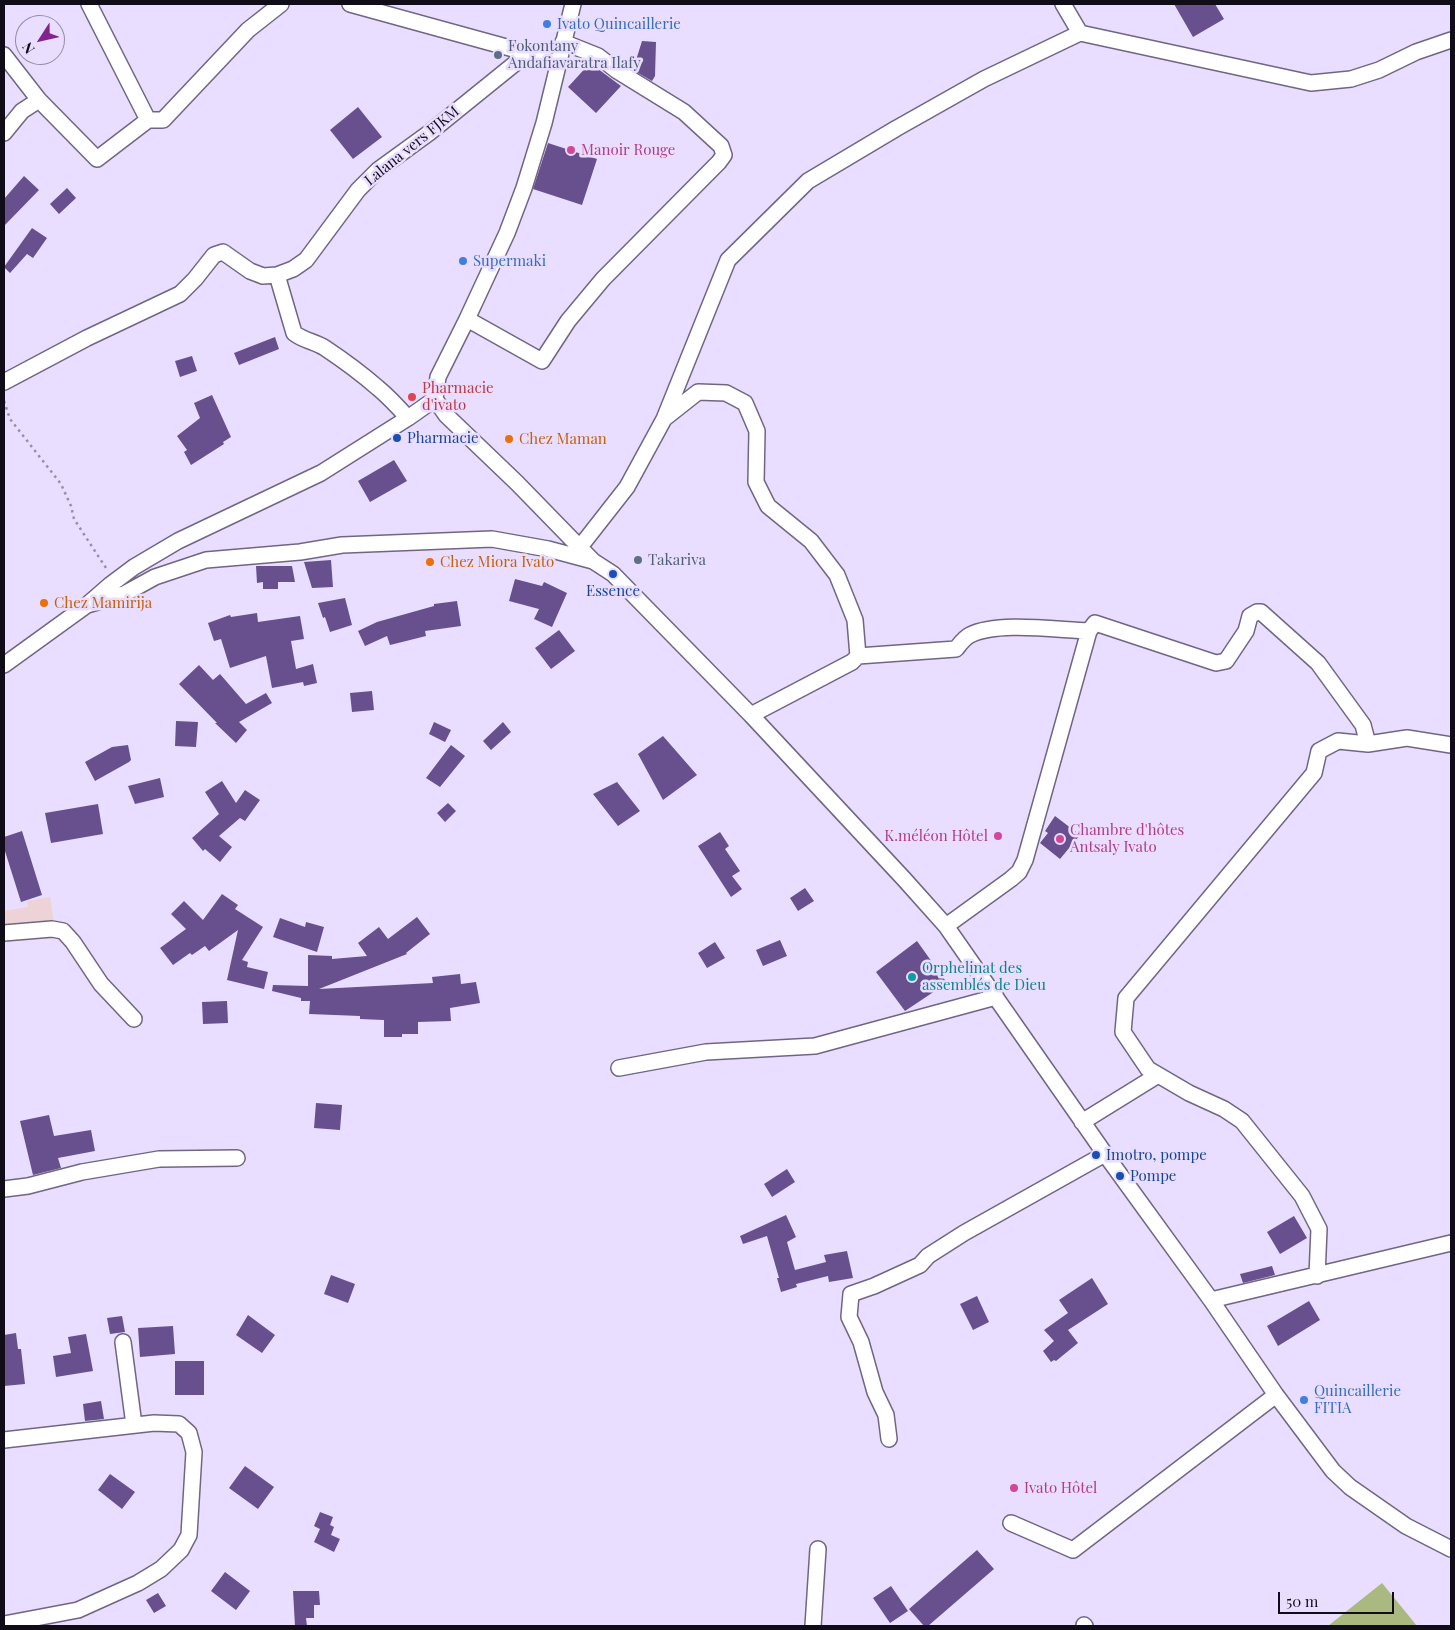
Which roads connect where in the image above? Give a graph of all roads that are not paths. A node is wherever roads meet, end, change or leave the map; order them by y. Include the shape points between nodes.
1 (89, 4) edge
2 (281, 4) edge
3 (350, 4) edge
4 (573, 4) edge
5 (1063, 4) edge
6 (1080, 33) junction
7 (1451, 40) edge
8 (563, 42) junction
9 (528, 53) junction
10 (4, 55) edge
11 (558, 64) junction
12 (39, 100) junction
13 (148, 120) junction
14 (4, 133) edge
15 (277, 275) junction
16 (467, 319) junction
17 (4, 382) edge
18 (435, 399) junction
19 (408, 418) junction
20 (664, 419) junction
21 (580, 547) junction
22 (593, 561) junction
23 (87, 605) junction
24 (1089, 632) junction
25 (858, 656) junction
26 (4, 665) edge
27 (751, 714) junction
28 (1368, 744) junction
29 (1451, 745) edge
30 (946, 926) junction
31 (4, 933) edge
32 (996, 997) junction
33 (134, 1018) dead end
34 (619, 1068) dead end
35 (1158, 1075) junction
36 (1082, 1122) junction
37 (1105, 1154) junction
38 (237, 1158) dead end
39 (4, 1189) edge
40 (1451, 1243) edge
41 (1317, 1276) junction
42 (1211, 1300) junction
43 (124, 1342) dead end
44 (1276, 1395) junction
45 (134, 1425) junction
46 (889, 1439) dead end
47 (4, 1440) edge
48 (1011, 1523) dead end
49 (818, 1549) dead end
50 (1451, 1549) edge
51 (4, 1624) edge
52 (814, 1626) edge

1 - 13 street
2 - 13 street via 248,30 163,120
3 - 9 street
4 - 8 street
5 - 6 street
6 - 7 street via 1311,84 1350,79 1379,70
6 - 20 street via 984,79 808,181 728,260
8 - 11 street
8 - 16 street via 598,56 684,112 720,146 724,155 603,279 568,321 542,361
9 - 11 street
9 - 15 street, Lalana vers FJKM via 378,170 358,190 306,260
10 - 12 street
11 - 16 street via 524,188
12 - 13 street via 97,159
12 - 14 street via 22,111
15 - 17 street via 263,276 222,252 214,255 180,294
15 - 19 street via 294,333 324,347 380,389
16 - 18 street via 438,376
18 - 19 street
18 - 21 street via 446,415
19 - 23 street via 321,473 178,541 134,568
20 - 21 street via 627,487
20 - 25 street via 698,392 726,393 745,403 757,431 756,482 768,506 811,541 837,575 855,620
21 - 22 street
22 - 23 street via 492,539 342,545 206,560 155,577 124,594
22 - 27 street via 613,574
23 - 26 street
24 - 25 street via 989,629 970,635 956,649
24 - 28 street via 1095,623 1216,663 1226,661 1246,631 1250,616 1261,612 1318,663 1362,725
24 - 30 street via 1025,860 1011,879
25 - 27 street
27 - 30 street
28 - 29 street via 1407,738
28 - 35 street via 1338,741 1319,751 1314,773 1126,998 1123,1032 1148,1069
30 - 32 street
31 - 33 street via 63,931 101,984
32 - 34 street via 815,1046 706,1052
32 - 36 street
35 - 36 street
35 - 41 street via 1242,1121 1302,1196 1319,1229
36 - 37 street
37 - 42 street
37 - 46 street via 964,1233 928,1256 920,1265 851,1294 849,1317 886,1415
38 - 39 street via 159,1159
40 - 41 street
41 - 42 street
42 - 44 street
43 - 45 street
44 - 48 street via 1073,1550
44 - 50 street via 1333,1472 1344,1482 1406,1526
45 - 47 street
45 - 51 street via 179,1424 189,1433 194,1452 189,1535 181,1550 161,1569 138,1583 78,1610
49 - 52 street

